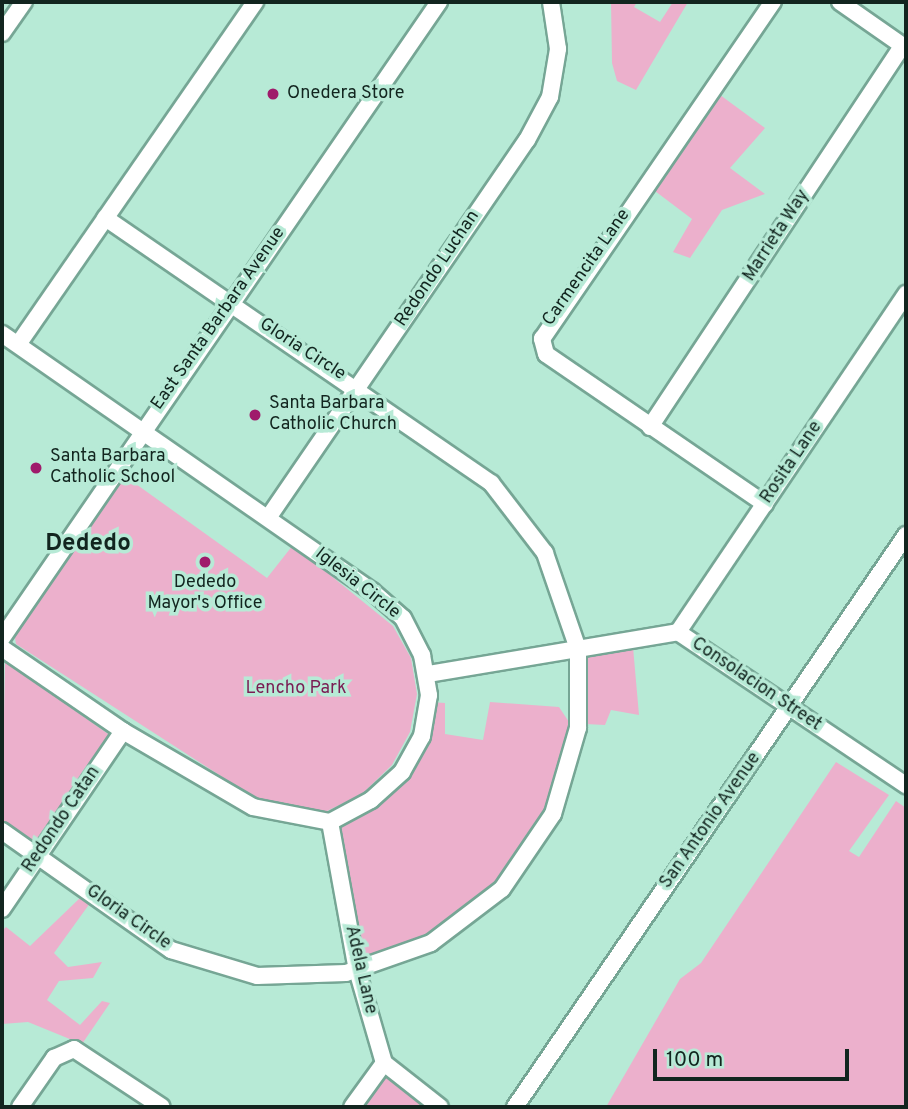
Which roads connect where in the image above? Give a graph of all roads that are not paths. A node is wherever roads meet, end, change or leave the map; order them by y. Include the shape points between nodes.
1 (24, 2) edge
2 (255, 2) edge
3 (439, 2) edge
4 (551, 2) edge
5 (773, 2) edge
6 (840, 2) edge
7 (2, 33) edge
8 (905, 46) edge
9 (105, 218) junction
10 (906, 294) edge
11 (229, 303) junction
12 (2, 334) edge
13 (19, 343) junction
14 (358, 386) junction
15 (650, 427) junction
16 (142, 431) junction
17 (765, 504) junction
18 (268, 518) junction
19 (906, 535) edge
20 (678, 632) junction
21 (2, 638) edge
22 (2, 648) edge
23 (578, 649) junction
24 (428, 674) junction
25 (789, 709) junction
26 (123, 732) junction
27 (906, 785) edge
28 (330, 822) junction
29 (2, 831) edge
30 (37, 855) junction
31 (2, 909) edge
32 (357, 970) junction
33 (384, 1063) junction
34 (20, 1107) edge
35 (162, 1107) edge
36 (352, 1107) edge
37 (440, 1107) edge
38 (515, 1107) edge

1 - 7 street
2 - 9 street
3 - 11 street, East Santa Barbara Avenue
4 - 14 street, Redondo Luchan via 558,49 550,97
5 - 15 street, Carmencita Lane via 543,331 546,354
6 - 8 street
8 - 15 street, Marrieta Way
9 - 11 street, Gloria Circle
9 - 13 street
10 - 17 street, Rosita Lane
11 - 14 street, Gloria Circle
11 - 16 street, East Santa Barbara Avenue
12 - 13 street, Iglesia Circle
13 - 16 street, Iglesia Circle
14 - 18 street, Redondo Luchan
14 - 23 street, Gloria Circle via 491,482 545,554
15 - 17 street, Carmencita Lane
16 - 18 street, Iglesia Circle
16 - 21 street, East Santa Barbara Avenue
17 - 20 street, Rosita Lane
18 - 24 street, Iglesia Circle via 403,618
19 - 25 street, San Antonio Avenue
20 - 23 street, Consolacion Street
20 - 25 street, Consolacion Street
22 - 26 street
23 - 24 street, Consolacion Street
23 - 32 street, Gloria Circle via 578,728 553,814 509,878 431,943
24 - 28 street, Iglesia Circle via 422,736 402,772 371,800
25 - 27 street, Consolacion Street
25 - 38 street, San Antonio Avenue
26 - 28 street via 253,807
26 - 30 street, Redondo Catan
28 - 32 street, Adela Lane
29 - 30 street, Gloria Circle
30 - 31 street, Redondo Catan
30 - 32 street, Gloria Circle via 171,950 257,976
32 - 33 street, Adela Lane
33 - 36 street
33 - 37 street
34 - 35 street via 54,1058 74,1049

